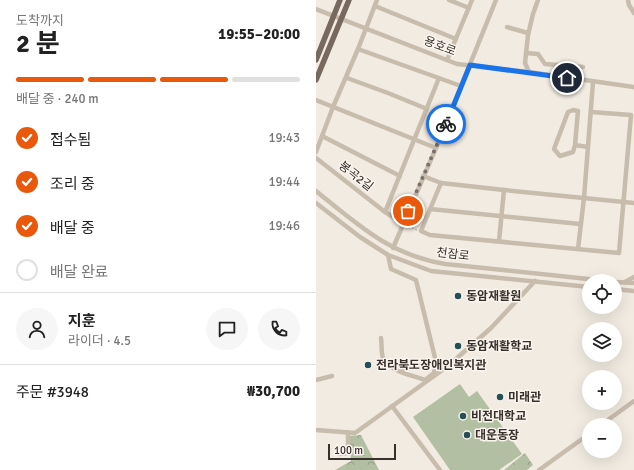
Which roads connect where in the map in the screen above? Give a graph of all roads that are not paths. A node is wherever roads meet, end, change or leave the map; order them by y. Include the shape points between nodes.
1 (340, 0) edge
2 (348, 0) edge
3 (377, 0) edge
4 (449, 0) edge
5 (472, 0) edge
6 (496, 0) edge
7 (538, 0) edge
8 (628, 0) edge
9 (375, 6) junction
10 (468, 8) junction
11 (316, 9) edge
12 (634, 13) edge
13 (334, 16) junction
14 (341, 19) junction
15 (508, 27) dead end
16 (365, 29) junction
17 (528, 33) junction
18 (456, 39) junction
19 (358, 49) junction
20 (526, 53) junction
21 (316, 60) edge
22 (447, 60) junction
23 (470, 65) junction
24 (583, 67) dead end
25 (529, 72) junction
26 (346, 78) junction
27 (439, 78) junction
28 (316, 80) edge
29 (593, 82) junction
30 (461, 86) junction
31 (634, 87) edge
32 (316, 100) edge
33 (333, 107) junction
34 (427, 109) junction
35 (591, 112) junction
36 (322, 136) junction
37 (415, 139) junction
38 (575, 146) junction
39 (588, 146) junction
40 (436, 148) junction
41 (316, 152) edge
42 (316, 158) edge
43 (400, 176) junction
44 (423, 176) junction
45 (441, 183) junction
46 (504, 190) junction
47 (316, 191) edge
48 (584, 198) junction
49 (624, 201) junction
50 (316, 203) edge
51 (634, 203) edge
52 (430, 209) junction
53 (385, 212) junction
54 (501, 216) junction
55 (403, 223) junction
56 (580, 224) junction
57 (499, 241) junction
58 (393, 248) junction
59 (578, 249) junction
60 (388, 255) junction
61 (634, 277) edge
62 (582, 278) edge
63 (535, 281) junction
64 (623, 282) joint
65 (634, 283) edge
66 (582, 286) edge
67 (622, 290) edge
68 (634, 291) edge
69 (381, 338) dead end
70 (436, 362) junction
71 (400, 371) junction
72 (332, 376) dead end
73 (427, 379) junction
74 (316, 380) edge
75 (634, 401) edge
76 (393, 408) junction
77 (611, 418) edge
78 (316, 430) edge
79 (348, 432) junction
80 (582, 440) edge
81 (339, 454) dead end
82 (546, 468) edge
83 (440, 470) edge
84 (539, 470) edge

1 - 13 main road
2 - 14 main road
3 - 9 street
4 - 10 street
5 - 10 street
6 - 23 street
7 - 17 street
8 - 12 street
9 - 16 street
9 - 18 street
10 - 18 street
11 - 13 street, 용호로
13 - 14 street, 용호로
13 - 21 main road
14 - 16 street, 용호로
14 - 28 main road
15 - 17 street
16 - 19 street
16 - 22 street, 용호로
17 - 20 street
18 - 22 street
19 - 26 street
19 - 27 street
20 - 24 street via 538,54 545,64
20 - 25 street via 525,63
22 - 23 street, 용호로
23 - 25 street, 용호로
23 - 30 street
25 - 29 street, 용호로
26 - 33 street
26 - 34 street
27 - 30 street
27 - 34 street
29 - 31 street, 용호로
29 - 35 street
30 - 40 street
32 - 33 street
33 - 36 street
33 - 37 street
34 - 37 street
35 - 39 street
35 - 49 street via 631,115
36 - 41 street
36 - 43 street, 봉곡2길
37 - 40 street
37 - 43 street
38 - 38 street via 573,152 560,156 554,149 568,112 573,110 578,111
38 - 39 street
39 - 48 street
40 - 44 street
42 - 53 street, 봉곡2길
43 - 53 street
44 - 45 street
44 - 55 street
45 - 46 street
45 - 52 street
46 - 48 street
46 - 54 street
47 - 58 street, 천잠로
48 - 49 street
48 - 56 street
49 - 51 street
49 - 59 street via 619,253
50 - 60 street, 천잠로
52 - 54 street
52 - 57 street via 421,231 430,235
53 - 55 street, 봉곡2길
54 - 56 street
54 - 57 street
55 - 58 street
56 - 59 street
57 - 59 street
58 - 62 street, 천잠로 via 424,260 445,264
60 - 63 street, 천잠로 via 431,272
60 - 70 street via 391,269 416,280
61 - 64 street
63 - 66 street, 천잠로
63 - 73 street via 491,328 448,366
64 - 65 street
67 - 68 street
69 - 71 street via 383,357 389,365
70 - 71 street
70 - 73 street via 434,373
71 - 73 street
72 - 74 street
73 - 76 street
75 - 77 street
76 - 79 street via 356,433
76 - 83 street
78 - 79 street
79 - 81 street via 348,453
80 - 82 street
82 - 84 street

